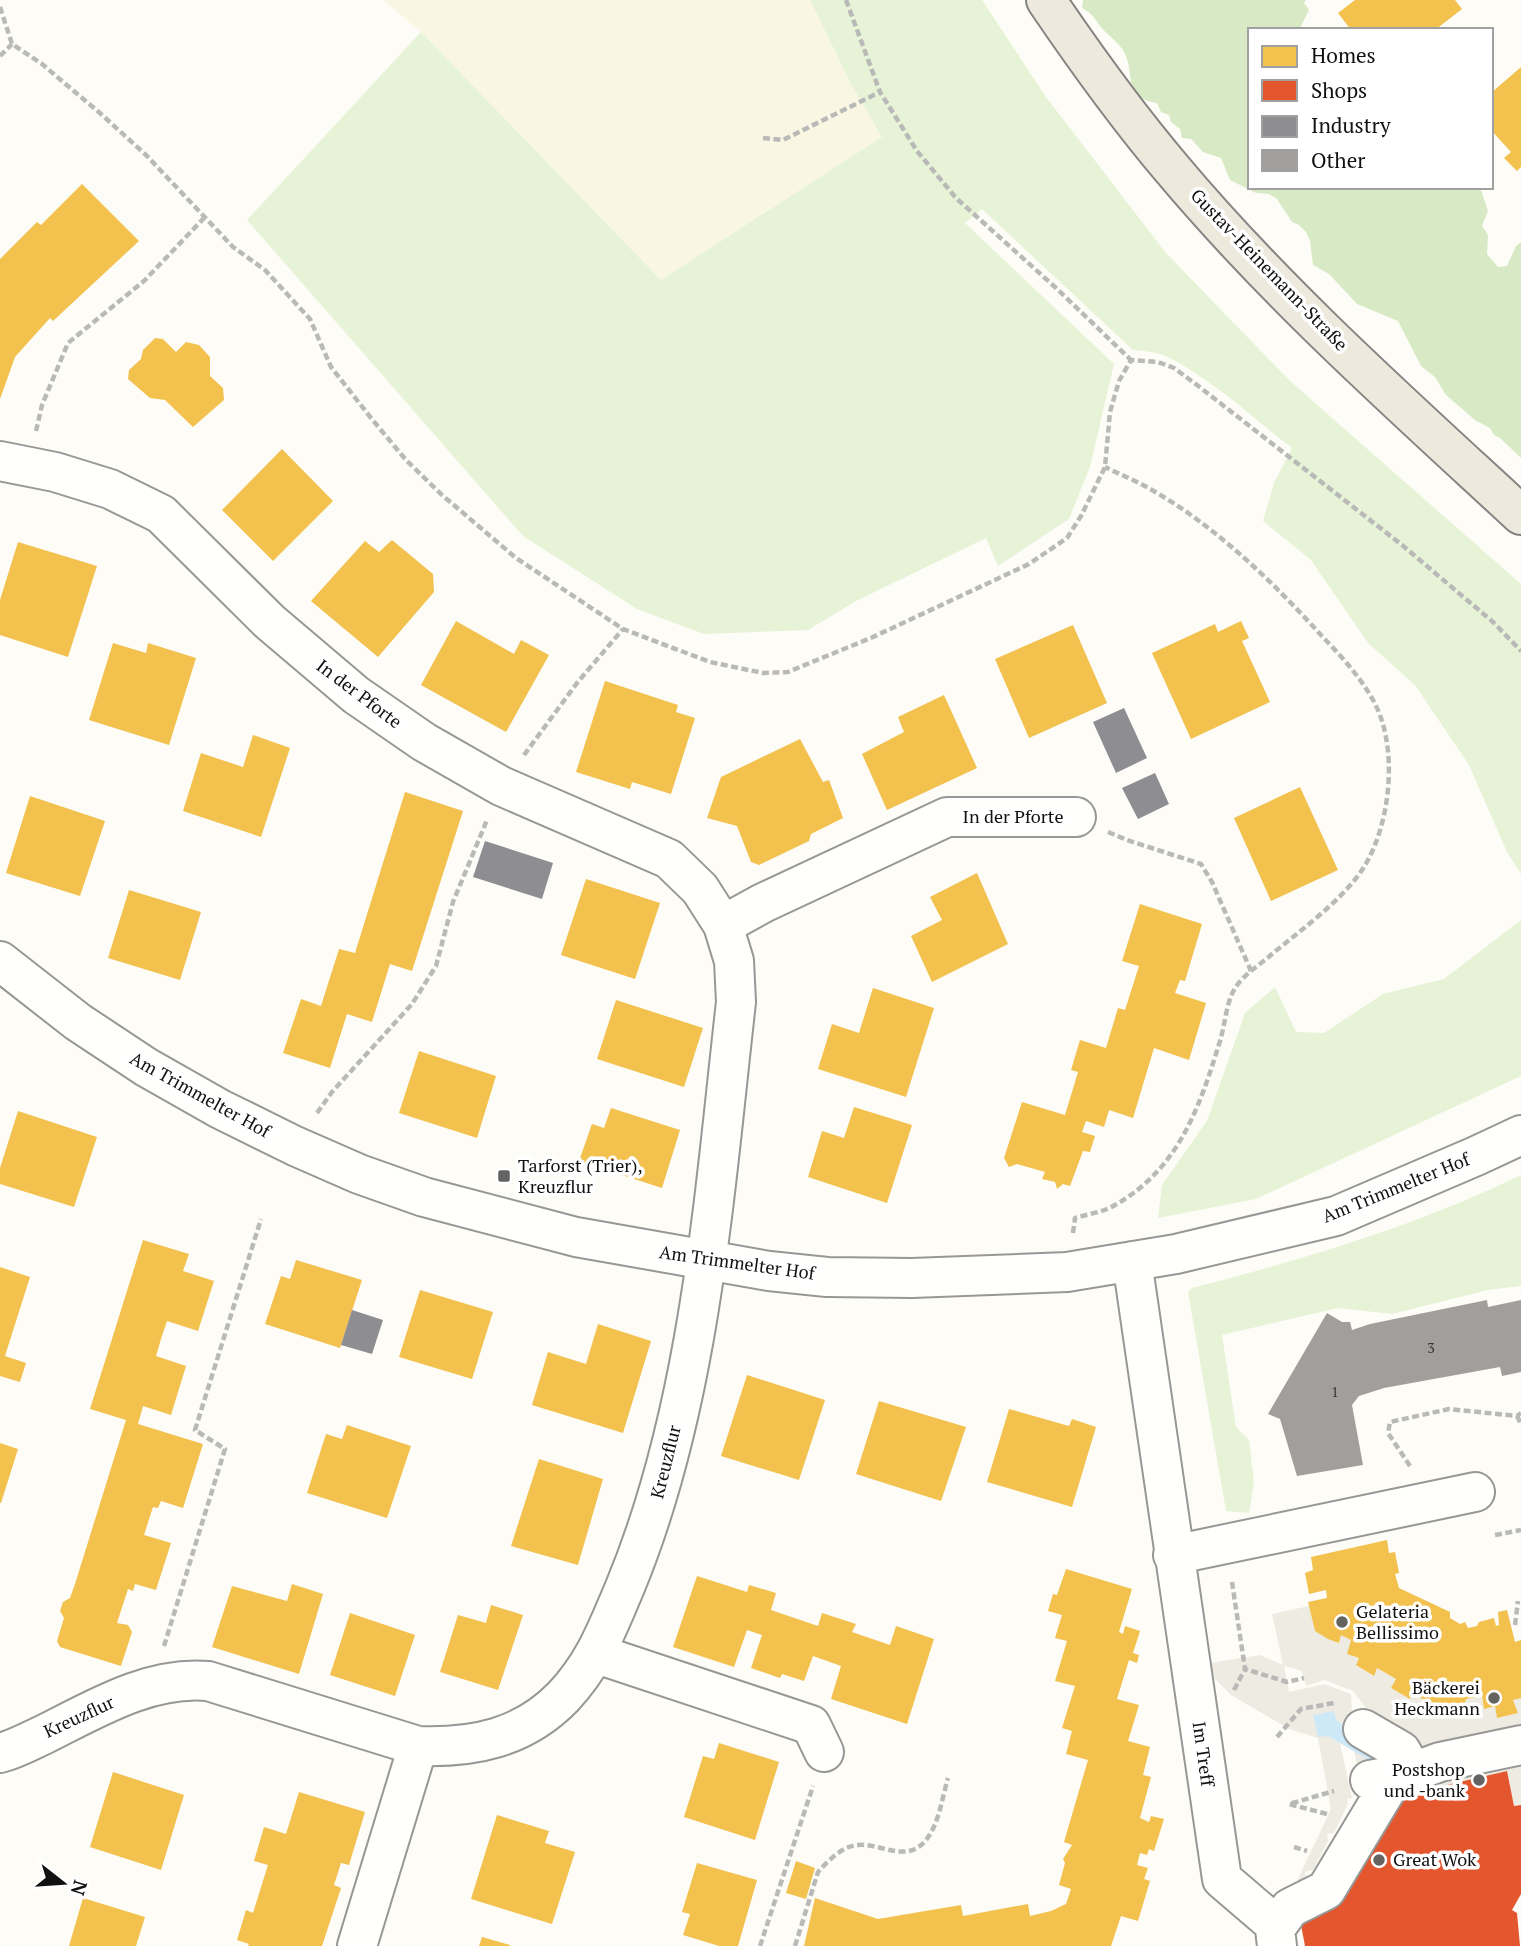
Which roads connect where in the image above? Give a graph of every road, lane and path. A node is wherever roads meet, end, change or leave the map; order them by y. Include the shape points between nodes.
1 (846, 0) edge
2 (1046, 0) edge
3 (0, 7) edge
4 (12, 44) junction
5 (0, 56) edge
6 (880, 92) junction
7 (763, 138) dead end
8 (205, 218) junction
9 (1131, 360) junction
10 (42, 405) dead end
11 (0, 461) edge
12 (1105, 467) junction
13 (1521, 515) edge
14 (623, 629) junction
15 (1521, 651) edge
16 (500, 786) junction
17 (1076, 817) joint
18 (723, 925) junction
19 (0, 961) edge
20 (1251, 971) junction
21 (1521, 1135) edge
22 (295, 1146) junction
23 (261, 1219) dead end
24 (705, 1261) junction
25 (1132, 1261) junction
26 (1067, 1272) junction
27 (1519, 1414) edge
28 (1521, 1424) edge
29 (1410, 1465) dead end
30 (1475, 1492) dead end
31 (1521, 1530) edge
32 (1495, 1535) dead end
33 (1173, 1555) junction
34 (1231, 1577) dead end
35 (1518, 1601) dead end
36 (1515, 1625) dead end
37 (597, 1654) junction
38 (1245, 1669) junction
39 (1304, 1678) dead end
40 (151, 1687) junction
41 (1231, 1695) dead end
42 (1350, 1716) joint
43 (1277, 1737) dead end
44 (1521, 1745) edge
45 (418, 1746) junction
46 (824, 1752) joint
47 (3, 1761) edge
48 (948, 1778) dead end
49 (1364, 1798) junction
50 (1276, 1938) edge
51 (357, 1946) edge
52 (760, 1946) edge
53 (795, 1946) edge

1 - 6 path
2 - 13 main road, Gustav-Heinemann-Straße via 1104,84 1223,225 1297,303
3 - 4 path
4 - 5 path
4 - 8 path via 110,122
6 - 7 path via 783,140
6 - 9 path via 917,151 956,198
8 - 10 path via 144,281 68,343
8 - 14 path via 233,247 265,270 310,319 331,368 406,460 516,558
9 - 12 path via 1110,412
9 - 15 path via 1174,368 1197,385 1402,545
11 - 16 street, In der Pforte via 110,489 162,514 270,622 356,695
12 - 14 path via 1067,538 1029,564 788,672 763,673 710,662
12 - 20 path via 1186,512 1296,607 1350,667 1374,701 1382,723 1389,789 1370,856 1349,887
14 - 16 path
16 - 18 street, In der Pforte via 669,859 700,889
16 - 22 path via 453,902 436,966 412,1003 332,1092
17 - 18 street, In der Pforte via 947,817
17 - 20 path via 1128,841 1201,864
18 - 24 street, In der Pforte via 734,961 736,1002
19 - 22 street, Am Trimmelter Hof via 78,1022 146,1067
20 - 26 path via 1234,989 1188,1129 1146,1183 1114,1206 1075,1219
21 - 25 street, Am Trimmelter Hof via 1336,1216
22 - 24 street, Am Trimmelter Hof via 424,1197 576,1237
23 - 40 path via 195,1430 225,1449
24 - 26 street, Am Trimmelter Hof via 827,1276
24 - 37 street, Kreuzflur via 658,1497
25 - 26 street, Am Trimmelter Hof
25 - 33 street, Im Treff
27 - 28 path
27 - 29 path via 1449,1409 1390,1422 1388,1433
30 - 33 street
31 - 32 path
33 - 50 street, Im Treff via 1222,1879 1271,1921
34 - 38 path
35 - 36 path
37 - 45 street, Kreuzflur via 562,1698 511,1734 467,1744
37 - 46 street via 811,1726
38 - 39 path via 1287,1682
38 - 41 path
40 - 45 street, Kreuzflur via 208,1681
40 - 47 street, Kreuzflur via 126,1695
42 - 43 path via 1301,1709
42 - 49 street via 1401,1751
44 - 49 street via 1440,1762
45 - 51 street
46 - 52 path
48 - 53 path via 936,1821 923,1844 905,1852 858,1845 826,1863 818,1872
49 - 49 path via 1289,1804
49 - 50 street, Im Treff via 1326,1890 1290,1908

